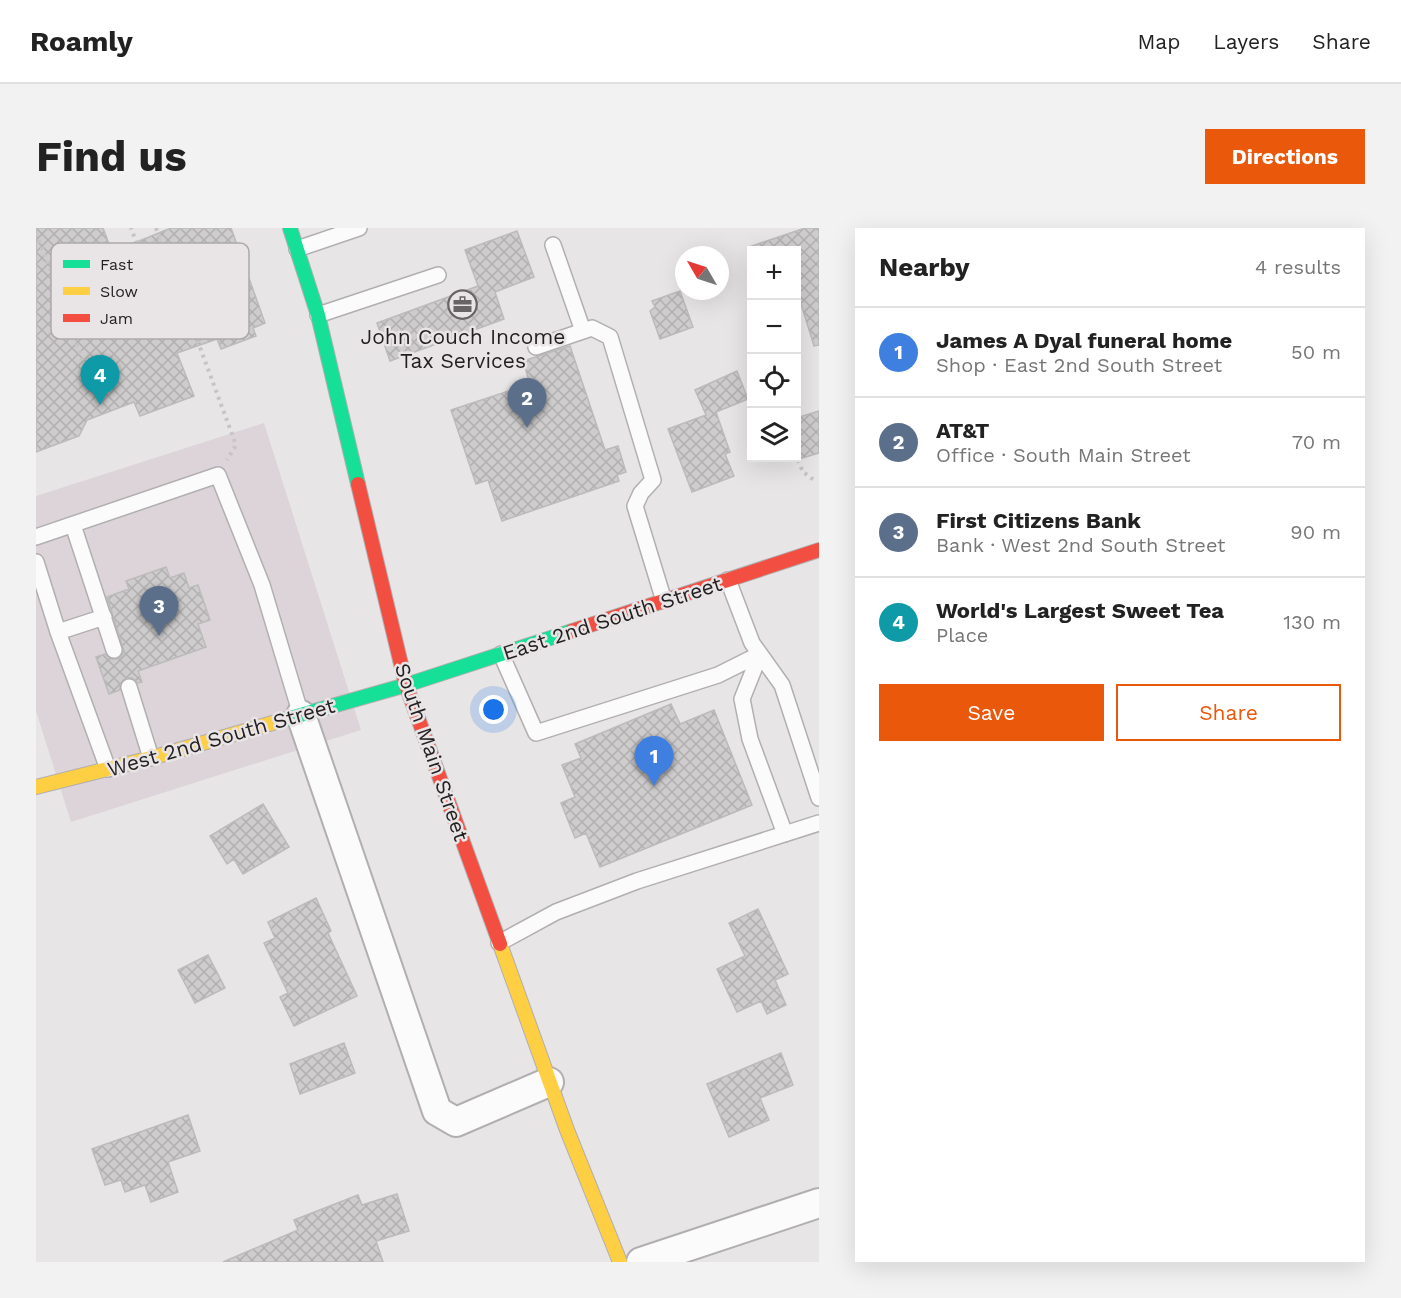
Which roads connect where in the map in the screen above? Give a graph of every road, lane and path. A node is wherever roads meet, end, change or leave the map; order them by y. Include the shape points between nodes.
1 (131, 228) edge
2 (156, 228) edge
3 (290, 228) edge
4 (359, 228) edge
5 (36, 233) edge
6 (161, 240) junction
7 (137, 243) edge
8 (151, 243) edge
9 (162, 243) edge
10 (553, 245) dead end
11 (297, 249) junction
12 (51, 271) edge
13 (438, 275) dead end
14 (318, 315) junction
15 (583, 331) junction
16 (75, 339) edge
17 (197, 339) edge
18 (536, 347) dead end
19 (95, 396) dead end
20 (799, 462) edge
21 (218, 475) junction
22 (814, 480) dead end
23 (73, 525) junction
24 (36, 537) edge
25 (819, 550) edge
26 (36, 562) edge
27 (728, 580) junction
28 (664, 601) junction
29 (104, 617) junction
30 (58, 632) junction
31 (114, 650) dead end
32 (501, 654) junction
33 (759, 654) junction
34 (406, 685) junction
35 (129, 687) dead end
36 (302, 716) junction
37 (151, 758) junction
38 (108, 769) junction
39 (36, 787) edge
40 (819, 798) edge
41 (819, 823) edge
42 (785, 834) junction
43 (499, 942) junction
44 (549, 1082) junction
45 (819, 1203) edge
46 (620, 1262) edge
47 (642, 1262) edge

1 - 7 path
2 - 6 path
3 - 11 main road, South Main Street
4 - 11 lane
5 - 12 path
6 - 8 path
6 - 9 path
10 - 15 lane
11 - 14 main road, South Main Street
13 - 14 lane
14 - 34 main road, South Main Street
15 - 18 lane
15 - 28 lane via 592,328 610,337 653,480 635,506
16 - 19 path
17 - 21 path via 236,445
20 - 22 path via 803,472
21 - 23 lane
21 - 36 lane via 262,585
23 - 24 lane
23 - 29 lane
25 - 27 main road, East 2nd South Street
26 - 30 lane
27 - 28 main road, East 2nd South Street
27 - 33 lane
28 - 32 main road, East 2nd South Street
29 - 30 lane
29 - 31 lane
30 - 38 lane
32 - 33 lane via 536,733 718,675
32 - 34 main road, East 2nd South Street
33 - 40 lane via 782,684
33 - 42 lane via 742,699 750,739
34 - 36 main road, West 2nd South Street
34 - 43 main road, South Main Street
35 - 37 lane
36 - 37 main road, West 2nd South Street
36 - 44 street via 437,1112 456,1122
37 - 38 main road, West 2nd South Street
38 - 39 main road, West 2nd South Street
41 - 42 lane
42 - 43 lane via 637,881 556,912
43 - 44 main road, South Main Street
44 - 46 main road, South Main Street
45 - 47 street

